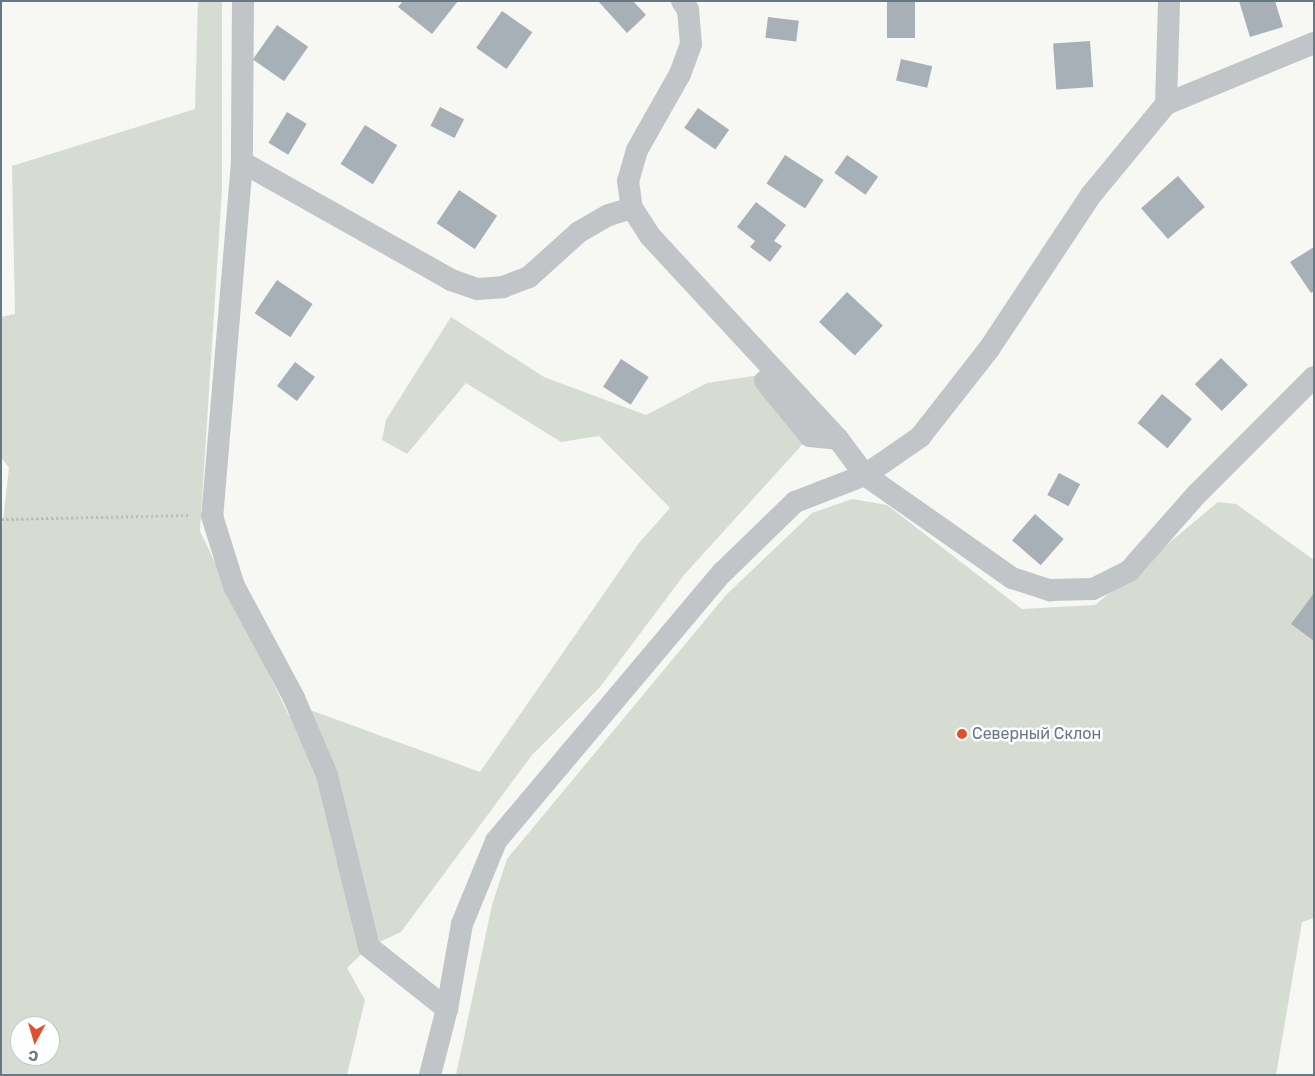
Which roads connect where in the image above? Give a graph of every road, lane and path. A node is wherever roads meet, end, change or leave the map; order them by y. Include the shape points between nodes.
1 (243, 1) edge
2 (682, 1) edge
3 (1157, 1) edge
4 (1169, 11) edge
5 (1314, 43) edge
6 (1166, 104) junction
7 (242, 162) junction
8 (632, 208) junction
9 (760, 375) dead end
10 (1314, 376) edge
11 (838, 439) junction
12 (865, 475) junction
13 (212, 516) junction
14 (1, 519) edge
15 (447, 1009) junction
16 (430, 1075) edge

1 - 7 street
2 - 8 street via 688,10 691,44 680,74 637,150 628,181
3 - 4 street
4 - 6 street
5 - 6 street
6 - 12 street via 1090,195 989,350 920,437
7 - 8 street via 451,280 477,289 503,287 529,277 579,232
7 - 13 street
8 - 11 street via 650,236
9 - 11 street via 810,436
10 - 12 street via 1197,494 1129,571 1093,589 1050,590 1012,578
11 - 12 street
12 - 15 street via 795,502 722,573 496,842 462,924
13 - 14 path via 158,513
13 - 15 street via 234,586 294,698 327,775 369,947
15 - 16 street

